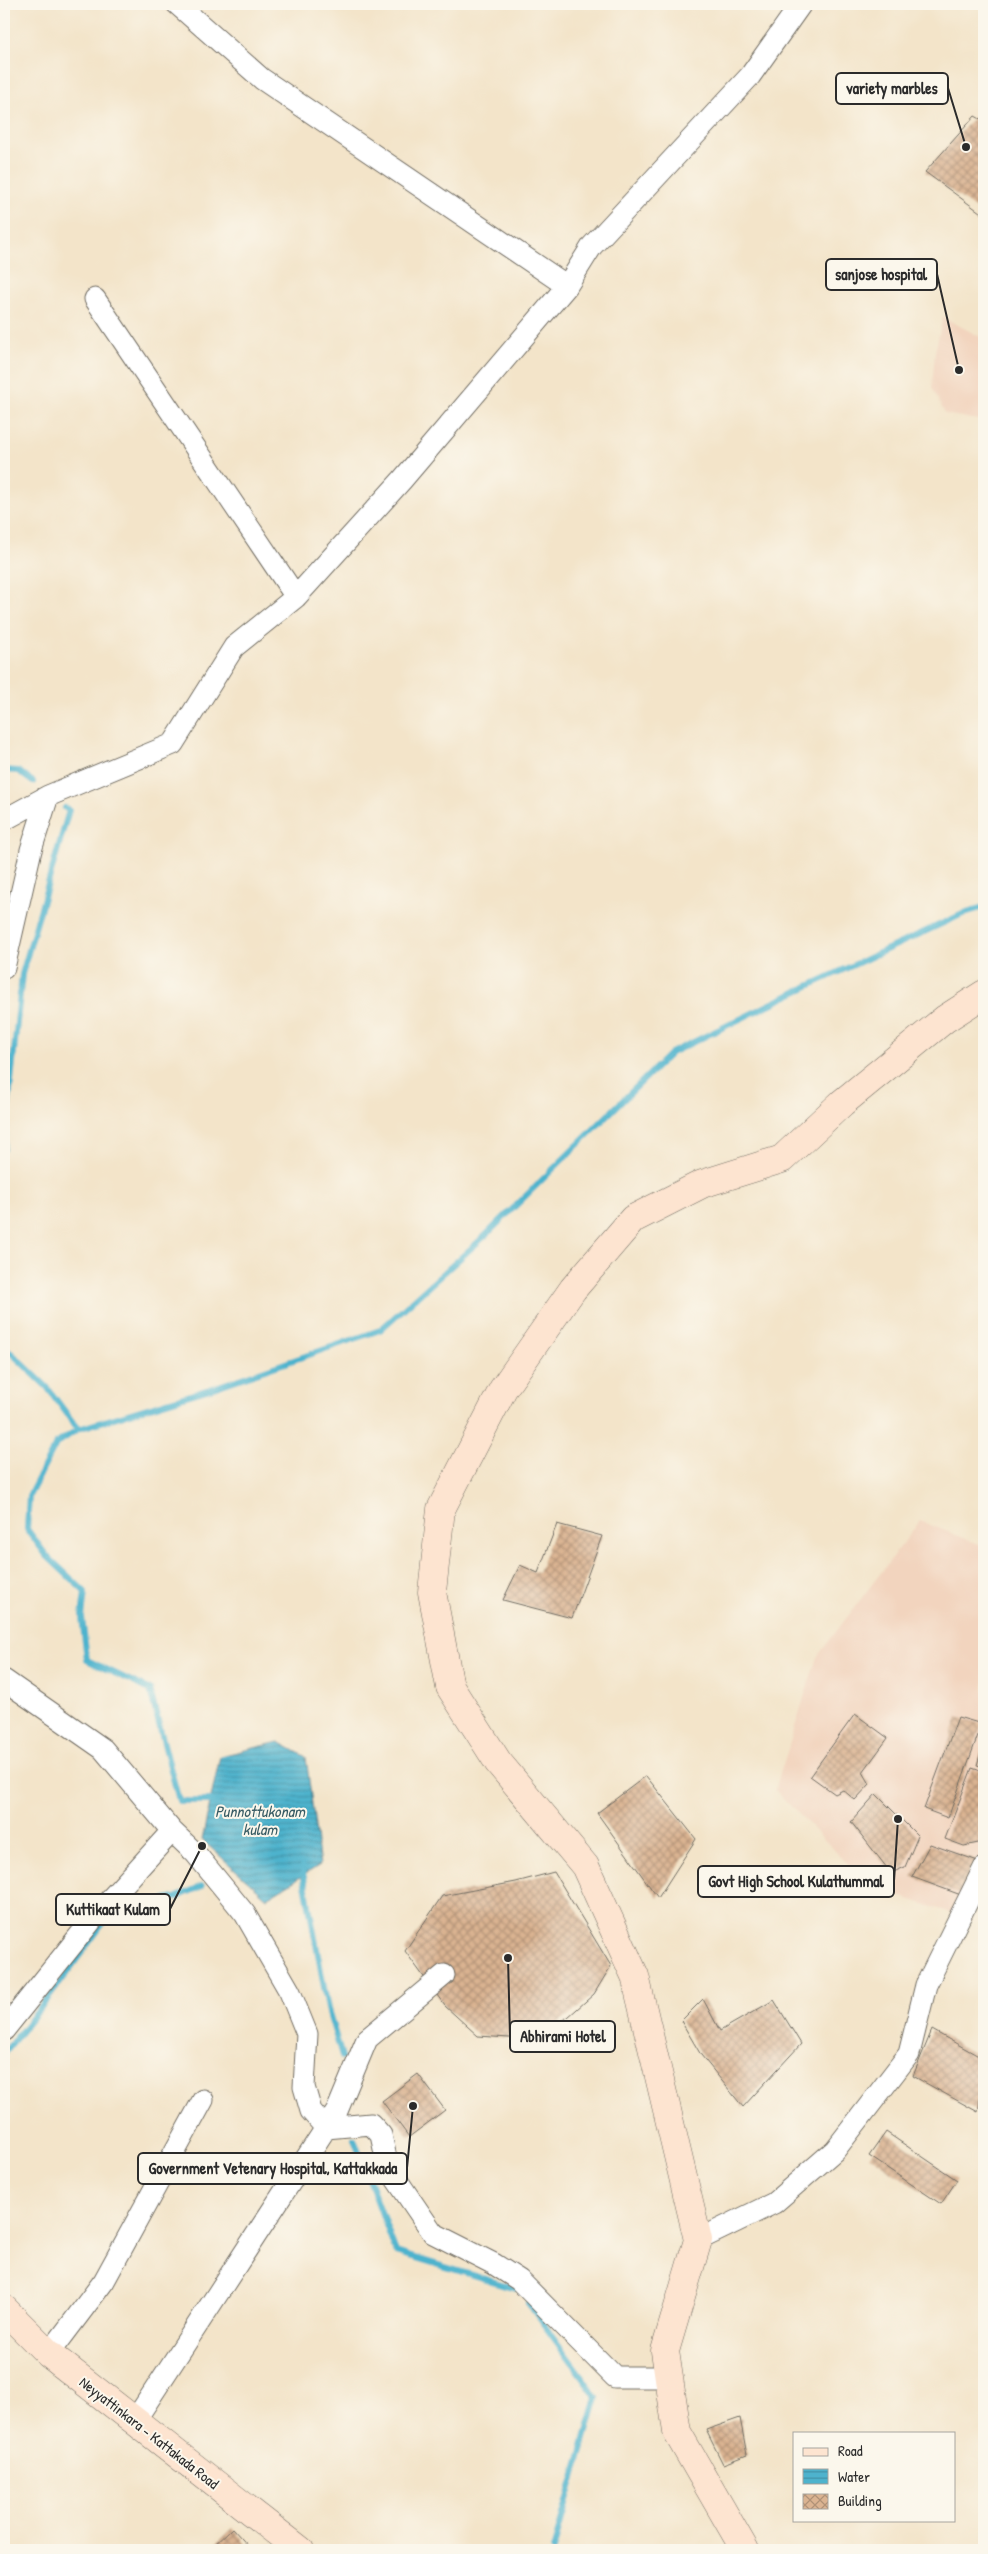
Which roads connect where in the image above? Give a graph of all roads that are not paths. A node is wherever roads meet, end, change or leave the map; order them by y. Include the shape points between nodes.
1 (177, 4) edge
2 (801, 4) edge
3 (567, 286) junction
4 (95, 298) dead end
5 (296, 596) junction
6 (48, 796) junction
7 (4, 820) edge
8 (4, 968) edge
9 (984, 994) edge
10 (4, 1680) edge
11 (172, 1831) junction
12 (984, 1868) edge
13 (444, 1975) dead end
14 (4, 2030) edge
15 (204, 2100) dead end
16 (326, 2128) junction
17 (698, 2240) junction
18 (4, 2308) edge
19 (49, 2354) junction
20 (668, 2377) junction
21 (134, 2422) junction
22 (300, 2550) edge
23 (744, 2550) edge

1 - 3 street via 262,79
2 - 3 street via 750,76 592,246
3 - 5 street via 402,480
4 - 5 street
5 - 6 street via 234,647 173,744
6 - 7 street
6 - 8 street via 30,850
9 - 17 main road via 937,1025 842,1103 782,1159 702,1184 633,1218 573,1289 503,1389 441,1509 432,1592 450,1687 498,1762 585,1866 635,1976
10 - 11 street via 103,1750
11 - 14 street via 96,1915
11 - 16 street via 196,1854 245,1914 290,1992 307,2034 304,2088 311,2111
12 - 17 street via 926,1985 909,2054 836,2150 774,2203
13 - 16 street via 367,2039 337,2112
15 - 19 street via 104,2281
16 - 20 street via 370,2124 381,2135 388,2167 433,2233 519,2280 615,2377
16 - 21 street
17 - 20 main road via 665,2351
18 - 19 main road, Neyyattinkara - Kattakada Road
19 - 21 main road, Neyyattinkara - Kattakada Road
20 - 23 main road via 677,2432
21 - 22 main road, Neyyattinkara - Kattakada Road

